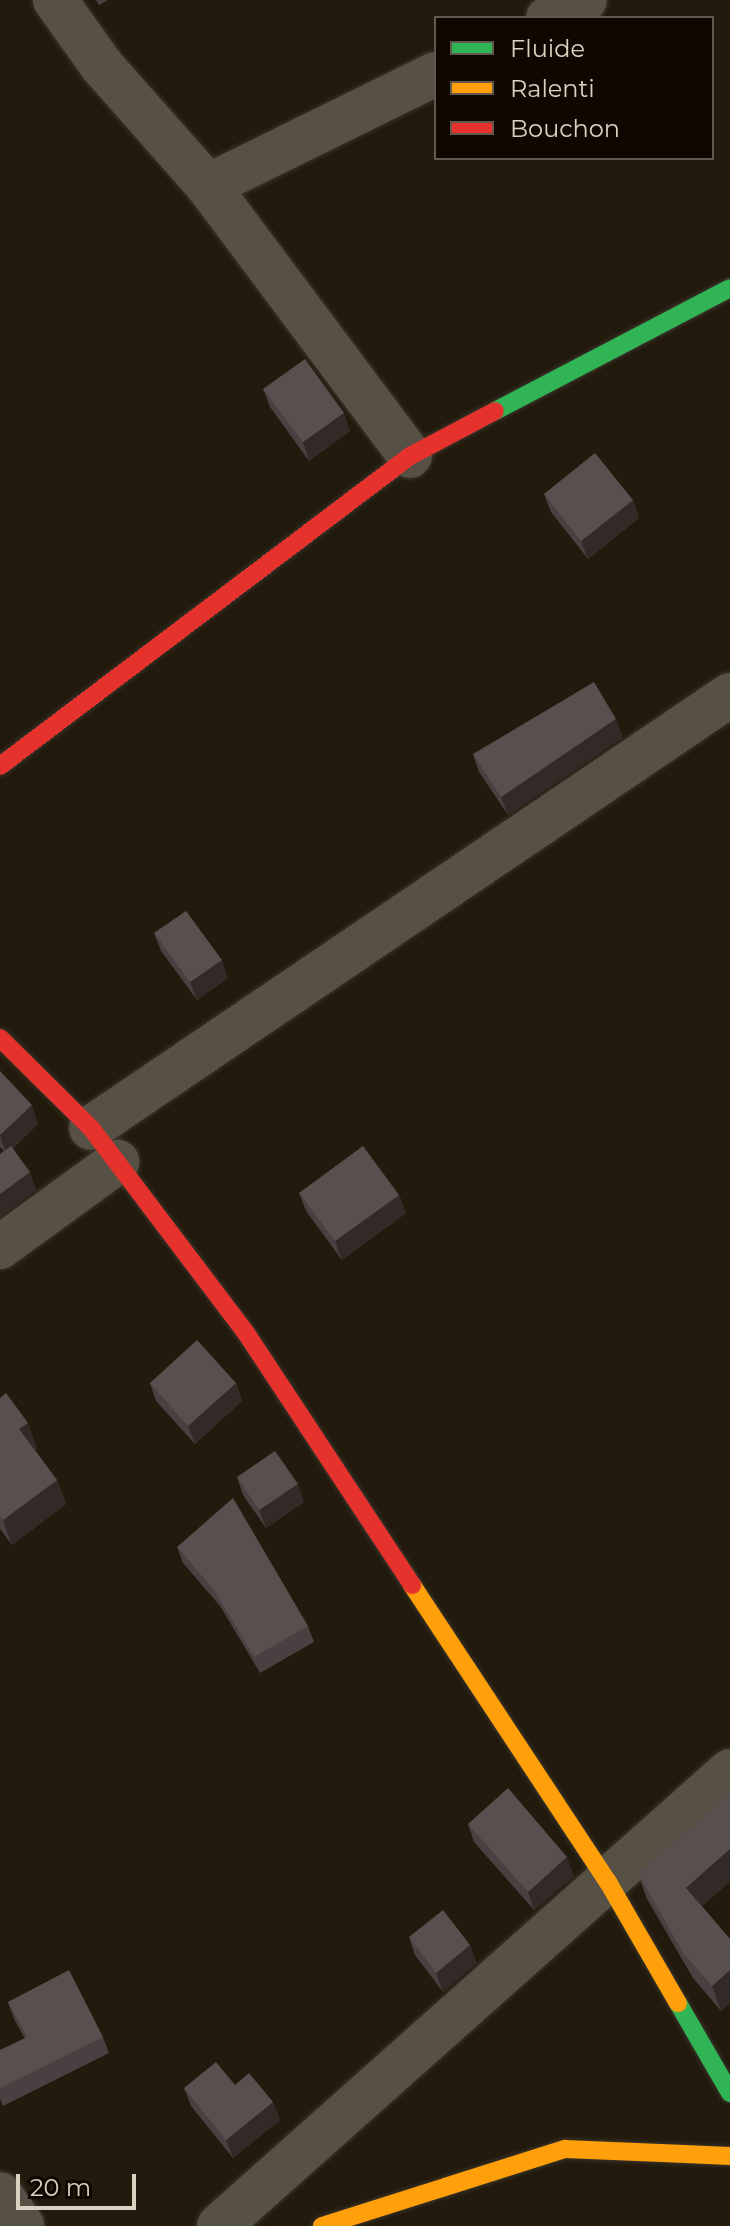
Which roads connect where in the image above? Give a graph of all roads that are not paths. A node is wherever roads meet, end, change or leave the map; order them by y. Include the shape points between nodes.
1 (55, 0) edge
2 (585, 0) edge
3 (552, 16) edge
4 (434, 75) edge
5 (208, 186) junction
6 (730, 288) edge
7 (410, 456) junction
8 (730, 695) edge
9 (0, 766) edge
10 (0, 1038) edge
11 (91, 1128) junction
12 (117, 1162) junction
13 (0, 1247) edge
14 (730, 1771) edge
15 (608, 1882) junction
16 (730, 2093) edge
17 (730, 2156) edge
18 (0, 2194) edge
19 (22, 2226) edge
20 (219, 2226) edge
21 (322, 2226) edge

1 - 5 street via 102,66
2 - 3 street
4 - 5 street
5 - 7 street
6 - 7 street
7 - 9 street
8 - 11 street
10 - 11 street
11 - 12 street
12 - 13 street
12 - 15 street via 246,1333
14 - 15 street
15 - 16 street
15 - 20 street
17 - 21 street via 565,2149
18 - 19 street

